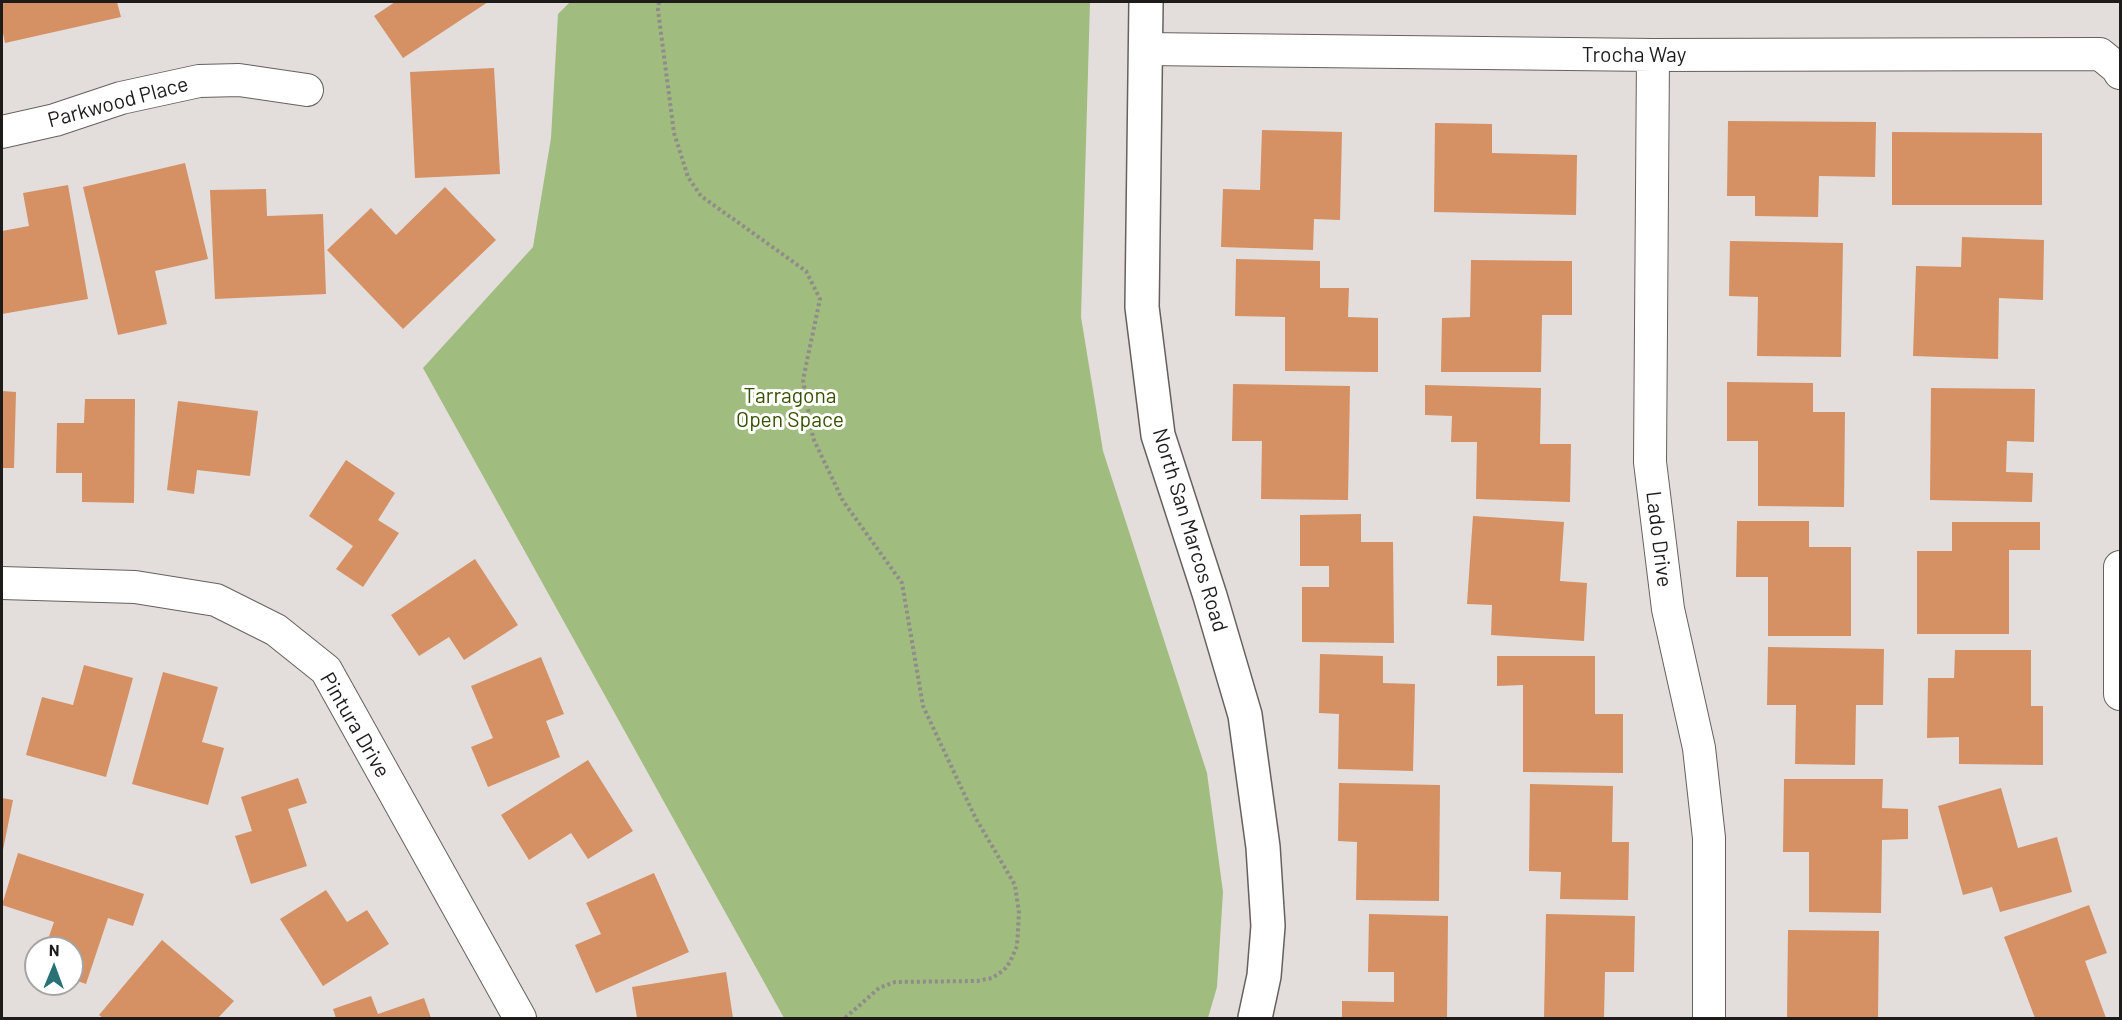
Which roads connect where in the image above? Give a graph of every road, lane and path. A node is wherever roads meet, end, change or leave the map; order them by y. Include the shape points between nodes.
1 (659, 2) edge
2 (1146, 2) edge
3 (1145, 49) junction
4 (1653, 55) junction
5 (2119, 70) edge
6 (307, 90) dead end
7 (2, 132) edge
8 (2121, 567) edge
9 (2, 583) edge
10 (2121, 694) edge
11 (520, 1018) edge
12 (845, 1018) edge
13 (1256, 1018) edge
14 (1709, 1018) edge

1 - 12 path via 674,133 688,177 701,196 806,271 820,299 803,380 813,438 843,501 902,584 924,706 975,817 1015,885 1019,913 1017,946 1004,970 977,981 895,982 879,988
2 - 3 street, North San Marcos Road
3 - 4 street, Trocha Way
3 - 13 street, North San Marcos Road via 1142,307 1158,435 1245,714 1263,847 1268,926
4 - 5 street, Trocha Way via 2100,54
4 - 14 street, Lado Drive via 1650,462 1668,609 1702,771 1709,838
6 - 7 street, Parkwood Place via 239,80 199,81 121,98 55,120
8 - 10 street
9 - 11 street, Pintura Drive via 135,587 216,600 276,630 326,669

